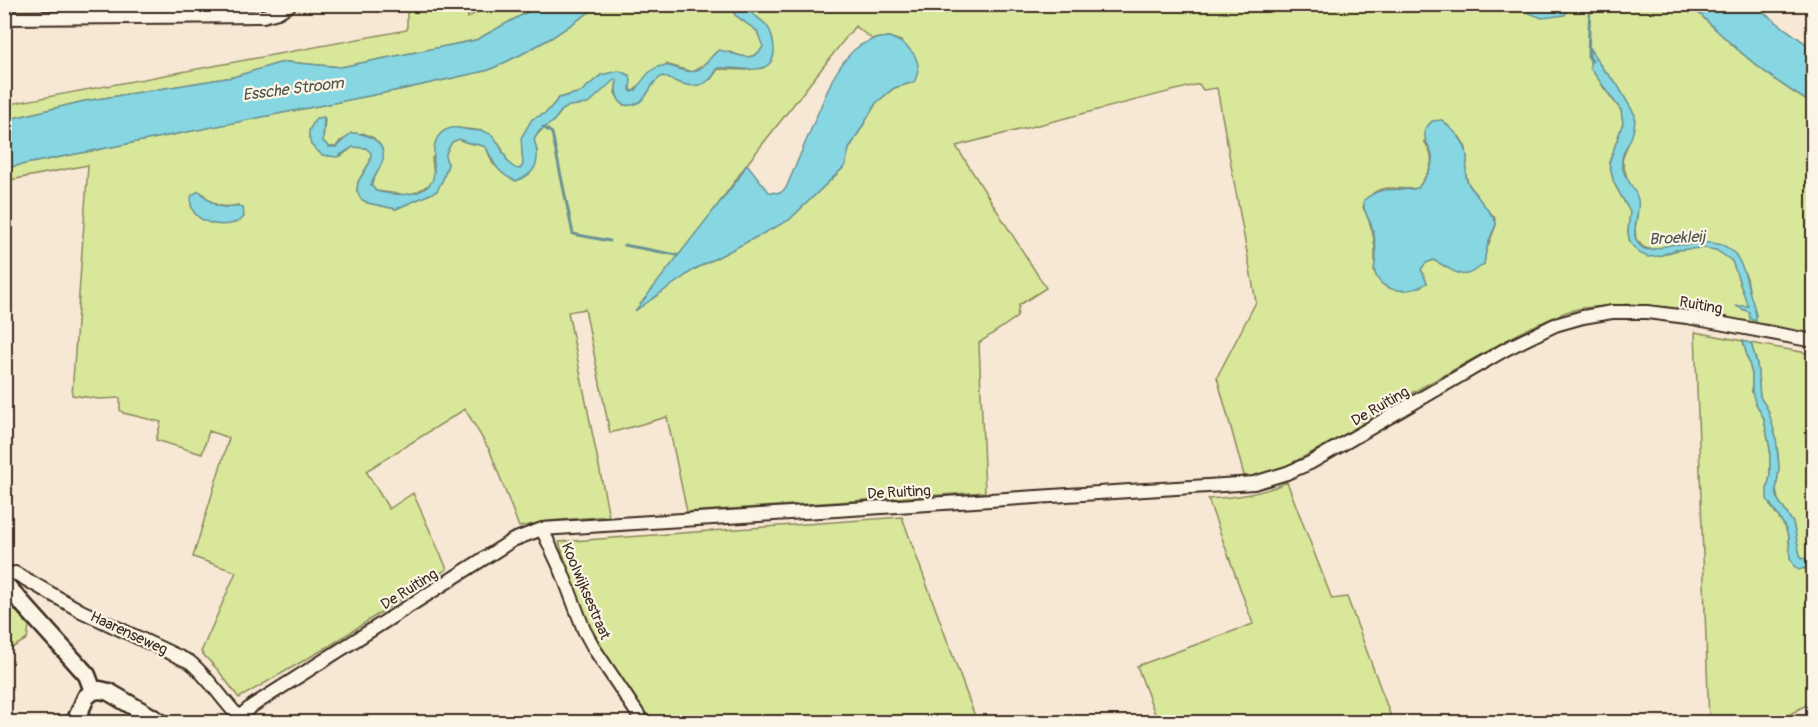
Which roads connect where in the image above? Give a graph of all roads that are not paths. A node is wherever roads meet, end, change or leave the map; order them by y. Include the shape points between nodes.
1 (291, 4) edge
2 (4, 18) edge
3 (1582, 317) joint
4 (1814, 341) edge
5 (543, 529) junction
6 (4, 576) edge
7 (4, 583) edge
8 (93, 691) junction
9 (235, 719) edge
10 (75, 723) edge
11 (160, 723) edge
12 (643, 723) edge

1 - 2 street via 263,16
3 - 4 street, Ruiting via 1647,312
3 - 5 street, De Ruiting via 1535,333 1310,463 1254,483
5 - 9 street, De Ruiting via 513,540
5 - 12 street, Koolwijksestraat via 584,630
6 - 9 street, Haarenseweg via 15,573 81,611 182,658 201,671
7 - 8 street via 87,675
8 - 10 street via 86,697
8 - 11 street via 109,692

